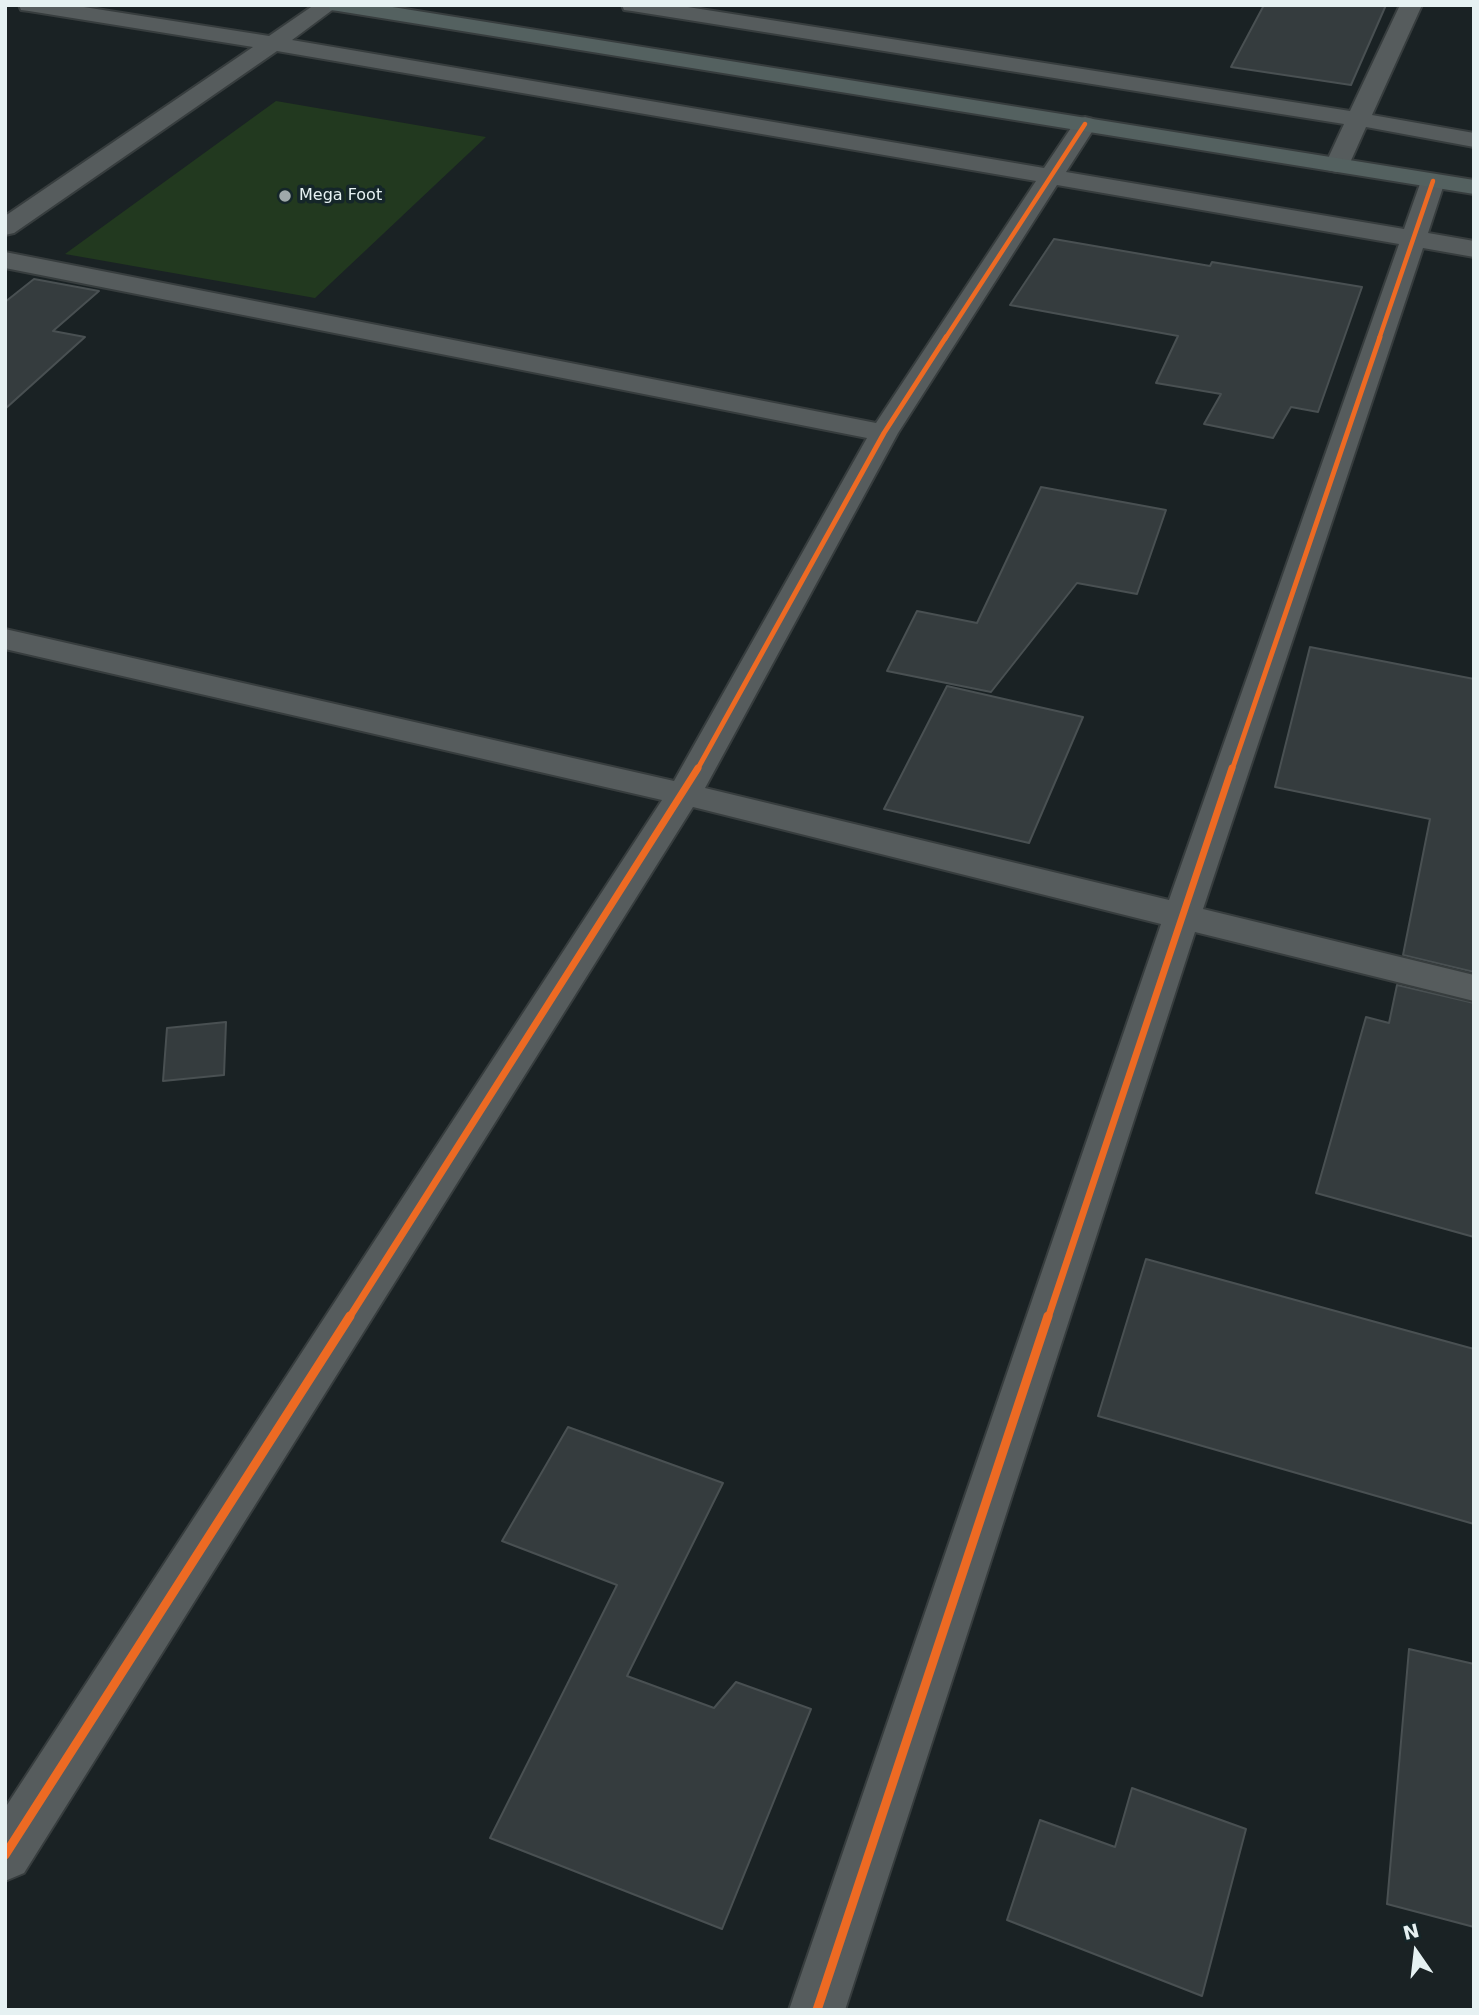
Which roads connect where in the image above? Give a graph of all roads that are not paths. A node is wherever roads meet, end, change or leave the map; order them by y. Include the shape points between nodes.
1 (29, 5) edge
2 (329, 5) edge
3 (338, 5) edge
4 (632, 5) edge
5 (1411, 5) edge
6 (275, 44) junction
7 (1358, 119) junction
8 (1085, 124) junction
9 (1474, 140) edge
10 (1337, 165) junction
11 (1052, 176) junction
12 (1433, 181) junction
13 (1474, 187) edge
14 (5, 228) edge
15 (1413, 240) junction
16 (1474, 249) edge
17 (5, 260) edge
18 (884, 433) junction
19 (5, 639) edge
20 (684, 794) junction
21 (1182, 915) junction
22 (1474, 988) edge
23 (5, 1855) edge
24 (817, 2010) edge

1 - 6 street
2 - 6 street
3 - 8 main road
4 - 7 street
5 - 7 street
6 - 11 street
6 - 14 street
7 - 9 street
7 - 10 street
8 - 10 main road
8 - 11 street
10 - 12 main road
11 - 15 street
11 - 18 street
12 - 13 main road
12 - 15 street
15 - 16 street
15 - 21 street
17 - 18 street
18 - 20 street
19 - 20 street
20 - 21 street
20 - 23 street
21 - 22 street
21 - 24 street

